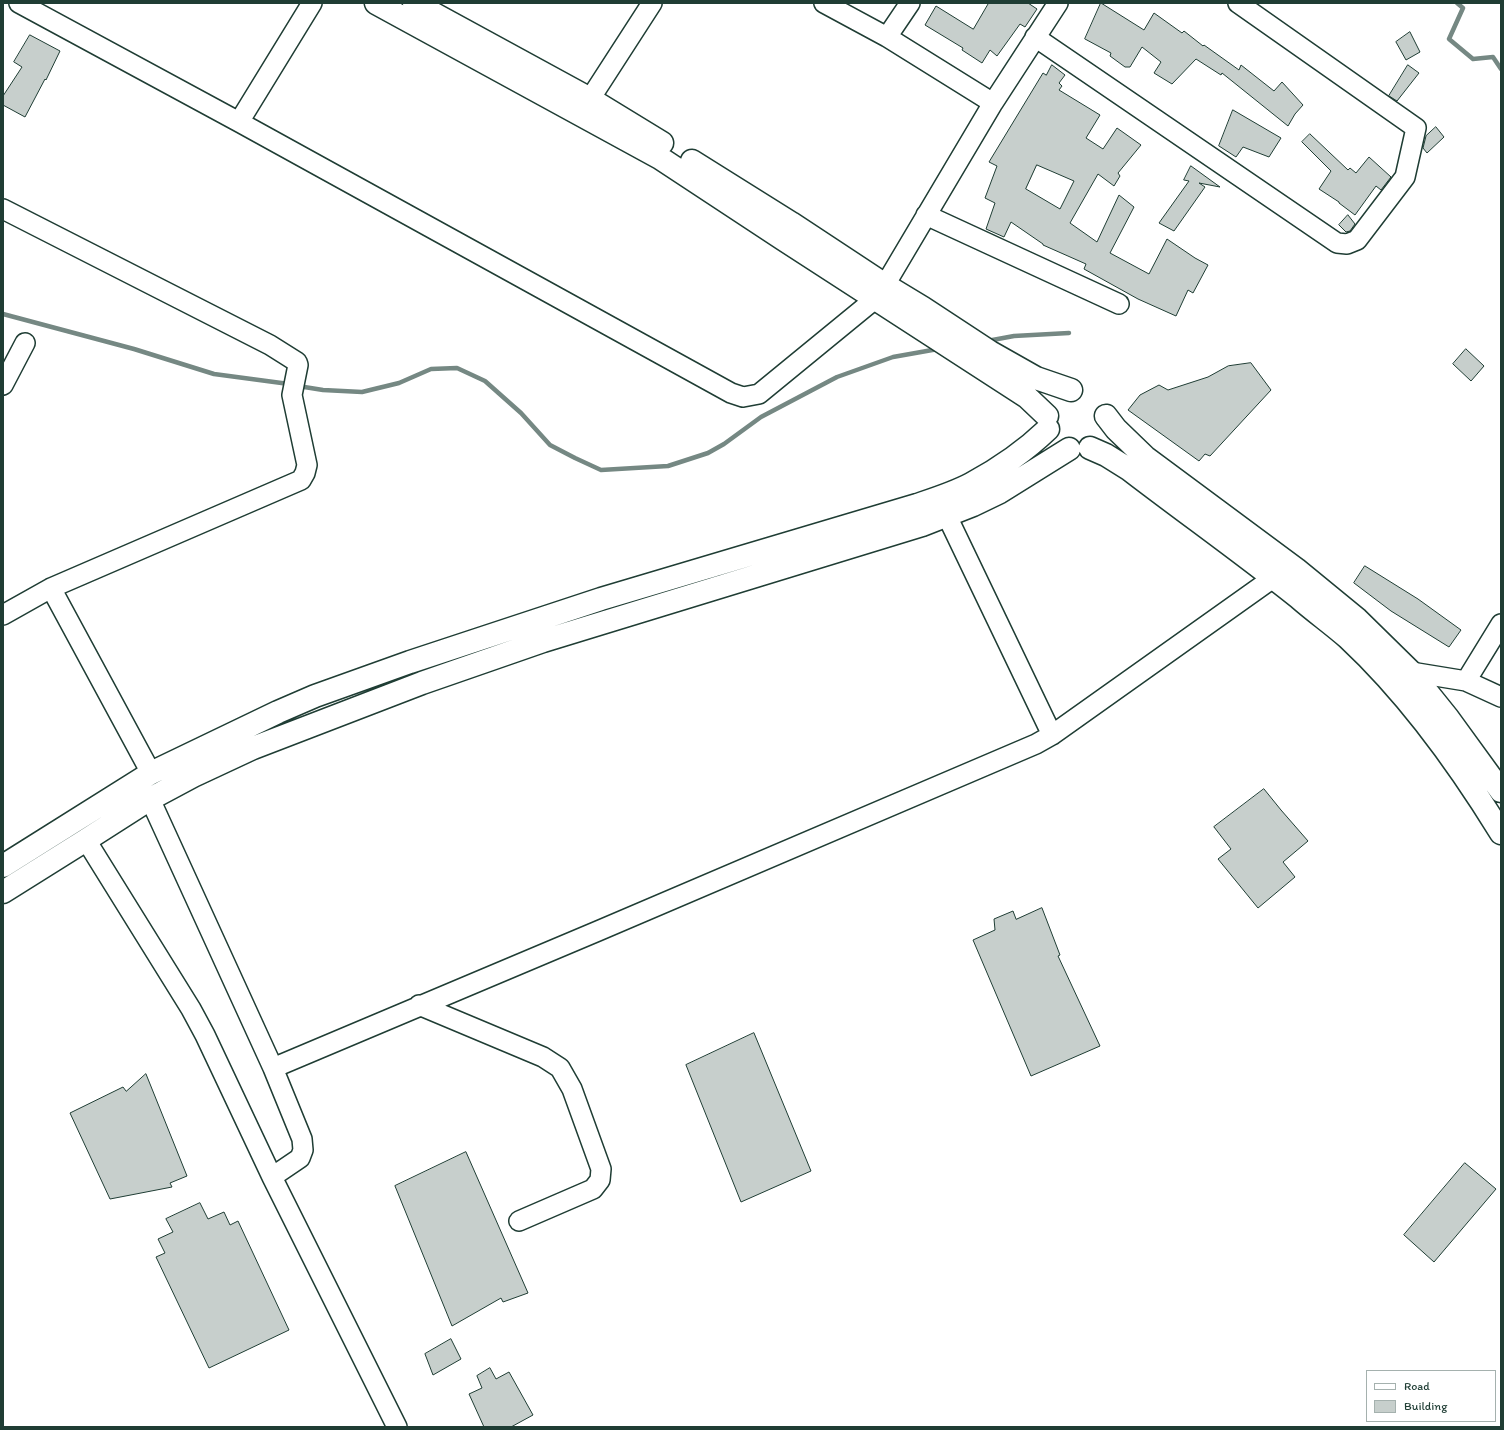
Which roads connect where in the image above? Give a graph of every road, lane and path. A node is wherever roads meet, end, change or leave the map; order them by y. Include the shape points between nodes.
1 (19, 3) edge
2 (312, 3) edge
3 (376, 3) edge
4 (414, 3) edge
5 (652, 3) edge
6 (824, 3) edge
7 (910, 3) edge
8 (1058, 3) edge
9 (1238, 3) edge
10 (887, 37) junction
11 (1035, 37) junction
12 (590, 98) junction
13 (993, 103) junction
14 (239, 122) junction
15 (3, 210) edge
16 (926, 215) junction
17 (880, 292) junction
18 (1119, 304) dead end
19 (25, 343) dead end
20 (963, 345) junction
21 (3, 385) edge
22 (1091, 399) junction
23 (1047, 422) junction
24 (1079, 448) junction
25 (947, 516) junction
26 (1274, 578) junction
27 (51, 588) junction
28 (3, 615) edge
29 (1501, 624) edge
30 (1411, 672) junction
31 (1466, 681) junction
32 (1501, 696) edge
33 (1052, 735) junction
34 (151, 772) junction
35 (1501, 792) edge
36 (150, 799) junction
37 (1501, 833) edge
38 (86, 840) junction
39 (3, 866) edge
40 (3, 892) edge
41 (419, 1006) junction
42 (273, 1068) junction
43 (272, 1176) junction
44 (519, 1221) dead end
45 (397, 1427) edge

1 - 14 street
2 - 14 street
3 - 17 main road via 660,158
4 - 12 main road
5 - 12 street
6 - 10 street
7 - 10 street
8 - 11 street
9 - 11 street via 1416,128 1405,176 1357,240 1347,244 1337,243
10 - 13 street
11 - 13 street
12 - 17 main road via 791,223
13 - 16 street
14 - 17 street via 724,389 743,397 759,394
15 - 27 street via 270,345 296,360 298,365 292,395 308,465 301,480
16 - 17 street
16 - 18 street
17 - 20 main road
17 - 20 main road via 940,341
19 - 21 street
20 - 22 main road via 990,352 1036,378
20 - 23 main road via 1027,397
22 - 23 main road via 1064,392 1052,402
22 - 24 main road via 1106,426 1102,436
22 - 30 main road via 1116,430 1145,457 1296,569 1357,619
23 - 24 main road via 1053,438 1060,445
23 - 34 main road via 1033,443 1012,460 943,496 600,599 410,662 315,696
24 - 25 main road via 1000,492
24 - 26 main road via 1106,455 1130,470
25 - 33 street
25 - 36 main road via 543,641 422,683 253,748
26 - 33 street
26 - 37 main road via 1347,638 1388,678 1456,765
27 - 28 street
27 - 34 street
29 - 31 street
30 - 31 street
30 - 35 main road
31 - 32 street
33 - 41 street
34 - 39 main road
36 - 38 main road
36 - 42 street
38 - 40 main road
38 - 43 street via 191,1009
41 - 42 street
41 - 44 street via 543,1057 560,1068 572,1089 601,1169 600,1180 594,1189
42 - 43 street via 302,1138 303,1150 300,1158
43 - 45 street

